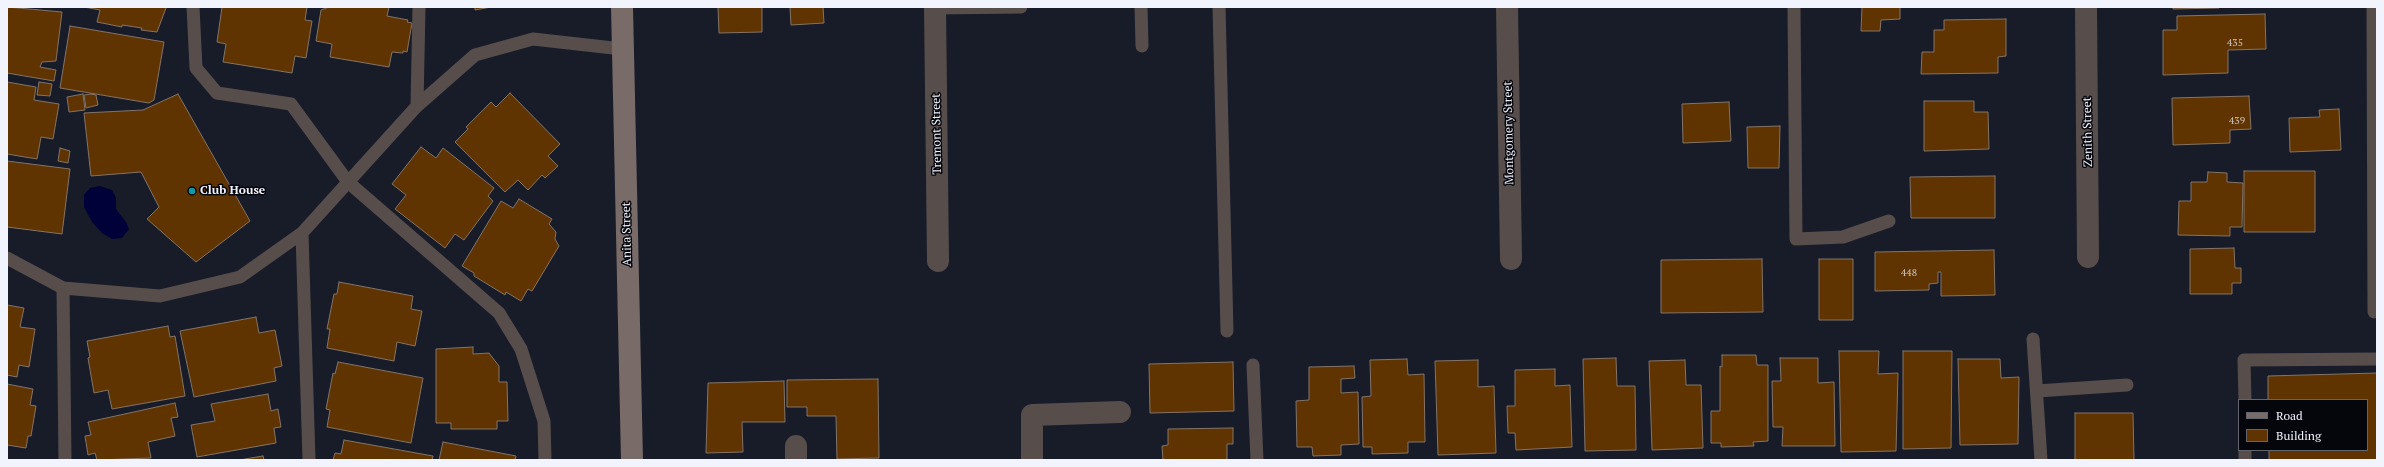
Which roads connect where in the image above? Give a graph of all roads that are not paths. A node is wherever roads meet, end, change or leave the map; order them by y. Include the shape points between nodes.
1 (193, 7) edge
2 (419, 7) edge
3 (622, 7) edge
4 (1022, 7) edge
5 (1141, 7) edge
6 (1219, 7) edge
7 (1508, 7) edge
8 (1794, 7) edge
9 (2086, 7) edge
10 (2373, 7) edge
11 (935, 8) edge
12 (1142, 46) dead end
13 (622, 49) junction
14 (417, 106) junction
15 (348, 182) junction
16 (1889, 221) dead end
17 (302, 233) junction
18 (2088, 257) dead end
19 (7, 258) edge
20 (1511, 259) dead end
21 (938, 261) dead end
22 (63, 288) junction
23 (2374, 312) dead end
24 (1227, 331) dead end
25 (2033, 339) dead end
26 (2377, 359) edge
27 (1253, 365) dead end
28 (2127, 385) dead end
29 (2036, 391) junction
30 (2245, 399) edge
31 (1120, 412) dead end
32 (65, 460) edge
33 (309, 460) edge
34 (545, 460) edge
35 (632, 460) edge
36 (1032, 460) edge
37 (1257, 460) edge
38 (2041, 460) edge

1 - 15 lane via 196,68 217,93 291,104
2 - 14 lane
3 - 13 street, Anita Street
4 - 11 lane
5 - 12 lane
6 - 24 lane
7 - 20 street, Montgomery Street
8 - 16 lane via 1796,239 1843,237
9 - 18 street, Zenith Street
10 - 23 lane
11 - 21 street, Tremont Street
13 - 14 lane via 533,40 475,55
13 - 35 street, Anita Street
14 - 15 lane
15 - 17 lane
15 - 34 lane via 499,313 524,356 544,421
17 - 22 lane via 240,277 160,296
17 - 33 lane
19 - 22 lane
22 - 32 lane
25 - 29 lane
26 - 30 lane via 2244,360
27 - 37 lane
28 - 29 lane
29 - 38 lane
31 - 36 street via 1032,416

